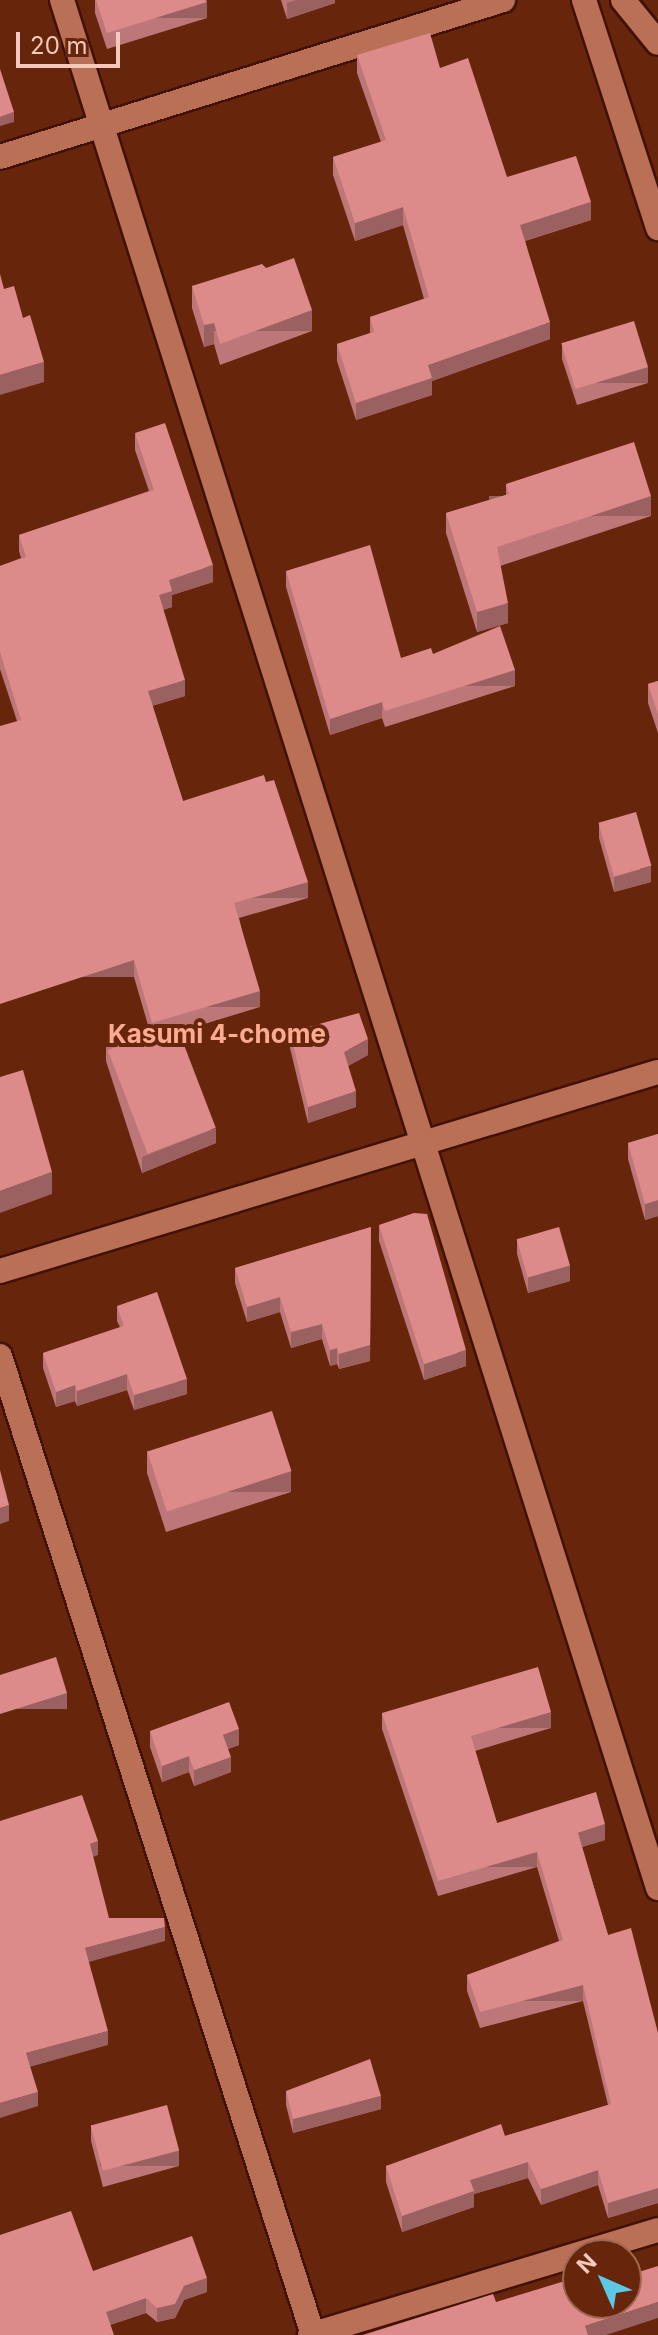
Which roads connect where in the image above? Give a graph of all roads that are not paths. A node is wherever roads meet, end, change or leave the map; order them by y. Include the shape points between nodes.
1 (62, 0) edge
2 (503, 0) edge
3 (584, 0) edge
4 (623, 0) edge
5 (658, 43) edge
6 (103, 127) junction
7 (0, 157) edge
8 (658, 228) edge
9 (658, 1072) edge
10 (427, 1143) junction
11 (0, 1271) edge
12 (0, 1356) edge
13 (658, 1888) edge
14 (658, 2230) edge
15 (312, 2335) edge

1 - 6 street
2 - 6 street
3 - 8 street
4 - 5 street
6 - 7 street
6 - 10 street
9 - 10 street
10 - 11 street
10 - 13 street
12 - 15 street
14 - 15 street

